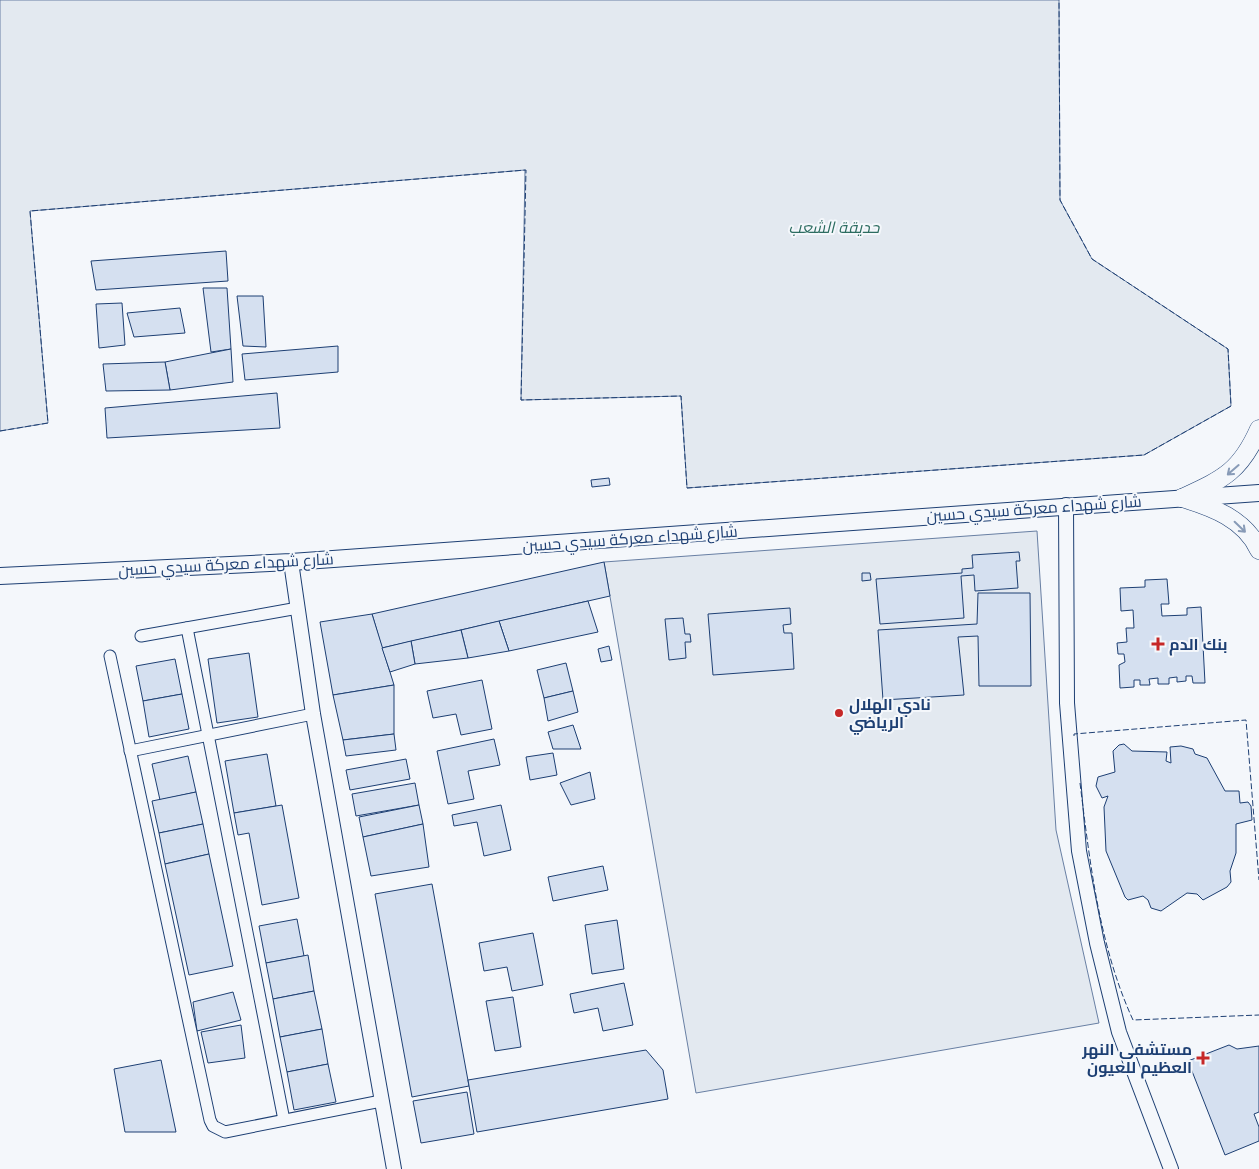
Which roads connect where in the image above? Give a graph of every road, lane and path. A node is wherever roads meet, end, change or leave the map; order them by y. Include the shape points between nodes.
1 (1259, 429) edge
2 (1259, 493) edge
3 (1182, 498) junction
4 (1066, 505) junction
5 (1259, 550) edge
6 (291, 562) junction
7 (0, 576) edge
8 (298, 608) junction
9 (187, 628) junction
10 (141, 636) dead end
11 (110, 656) dead end
12 (313, 714) junction
13 (208, 736) junction
14 (130, 751) junction
15 (381, 1101) junction
16 (284, 1120) junction
17 (394, 1169) edge
18 (1171, 1169) edge

1 -> 3 main road via 1239,465 1218,481
2 - 3 main road, شارع شهداء معركة سيدي حسين
3 - 4 main road, شارع شهداء معركة سيدي حسين
3 -> 5 main road via 1212,507 1230,517
4 - 6 main road, شارع شهداء معركة سيدي حسين
4 - 18 street via 1067,703 1079,851 1119,1032
6 - 7 main road, شارع شهداء معركة سيدي حسين
6 - 8 street
8 - 9 street
8 - 12 street
9 - 10 street
9 - 13 street
11 - 14 street
12 - 13 street
12 - 15 street
13 - 14 street
13 - 16 street
14 - 16 street via 210,1120 213,1126 225,1132
15 - 16 street
15 - 17 street

